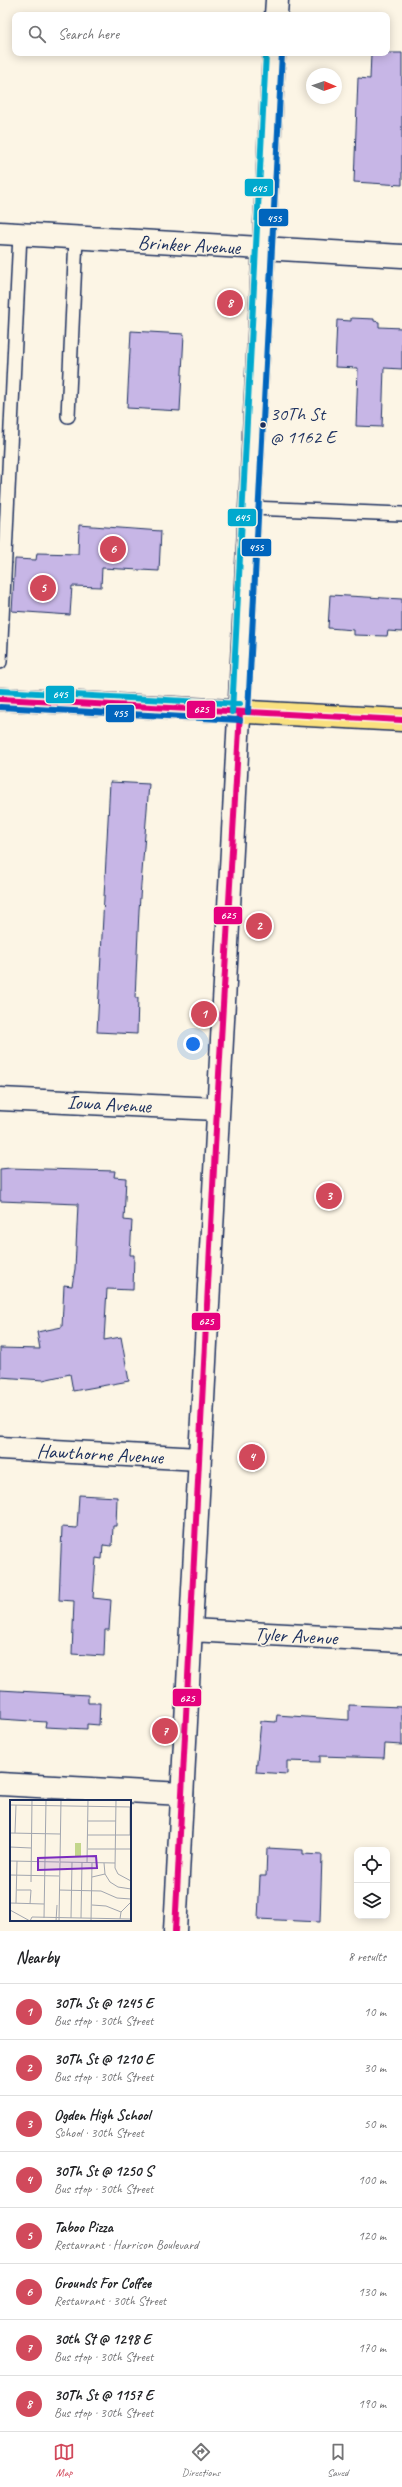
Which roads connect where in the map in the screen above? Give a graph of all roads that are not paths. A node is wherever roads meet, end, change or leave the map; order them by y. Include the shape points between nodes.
1 (277, 0) edge
2 (276, 12) edge
3 (274, 56) edge
4 (10, 234) edge
5 (76, 238) junction
6 (266, 249) junction
7 (402, 256) edge
8 (68, 416) dead end
9 (251, 508) junction
10 (402, 514) edge
11 (2, 595) edge
12 (0, 662) edge
13 (0, 699) edge
14 (240, 712) junction
15 (402, 720) edge
16 (0, 1098) edge
17 (217, 1109) junction
18 (0, 1448) edge
19 (199, 1459) junction
20 (191, 1630) junction
21 (402, 1641) edge
22 (0, 1784) edge
23 (182, 1794) junction
24 (175, 1931) edge

1 - 2 street
3 - 6 street
4 - 5 street, Brinker Avenue
4 - 11 lane
5 - 6 street, Brinker Avenue
5 - 8 lane
6 - 7 street, Brinker Avenue
6 - 9 street
9 - 10 lane
9 - 14 street
11 - 12 lane
13 - 14 main road
14 - 15 main road
14 - 17 street
16 - 17 street, Iowa Avenue
17 - 19 street
18 - 19 street, Hawthorne Avenue
19 - 20 street
20 - 21 street, Tyler Avenue
20 - 23 street
22 - 23 street
23 - 24 street

